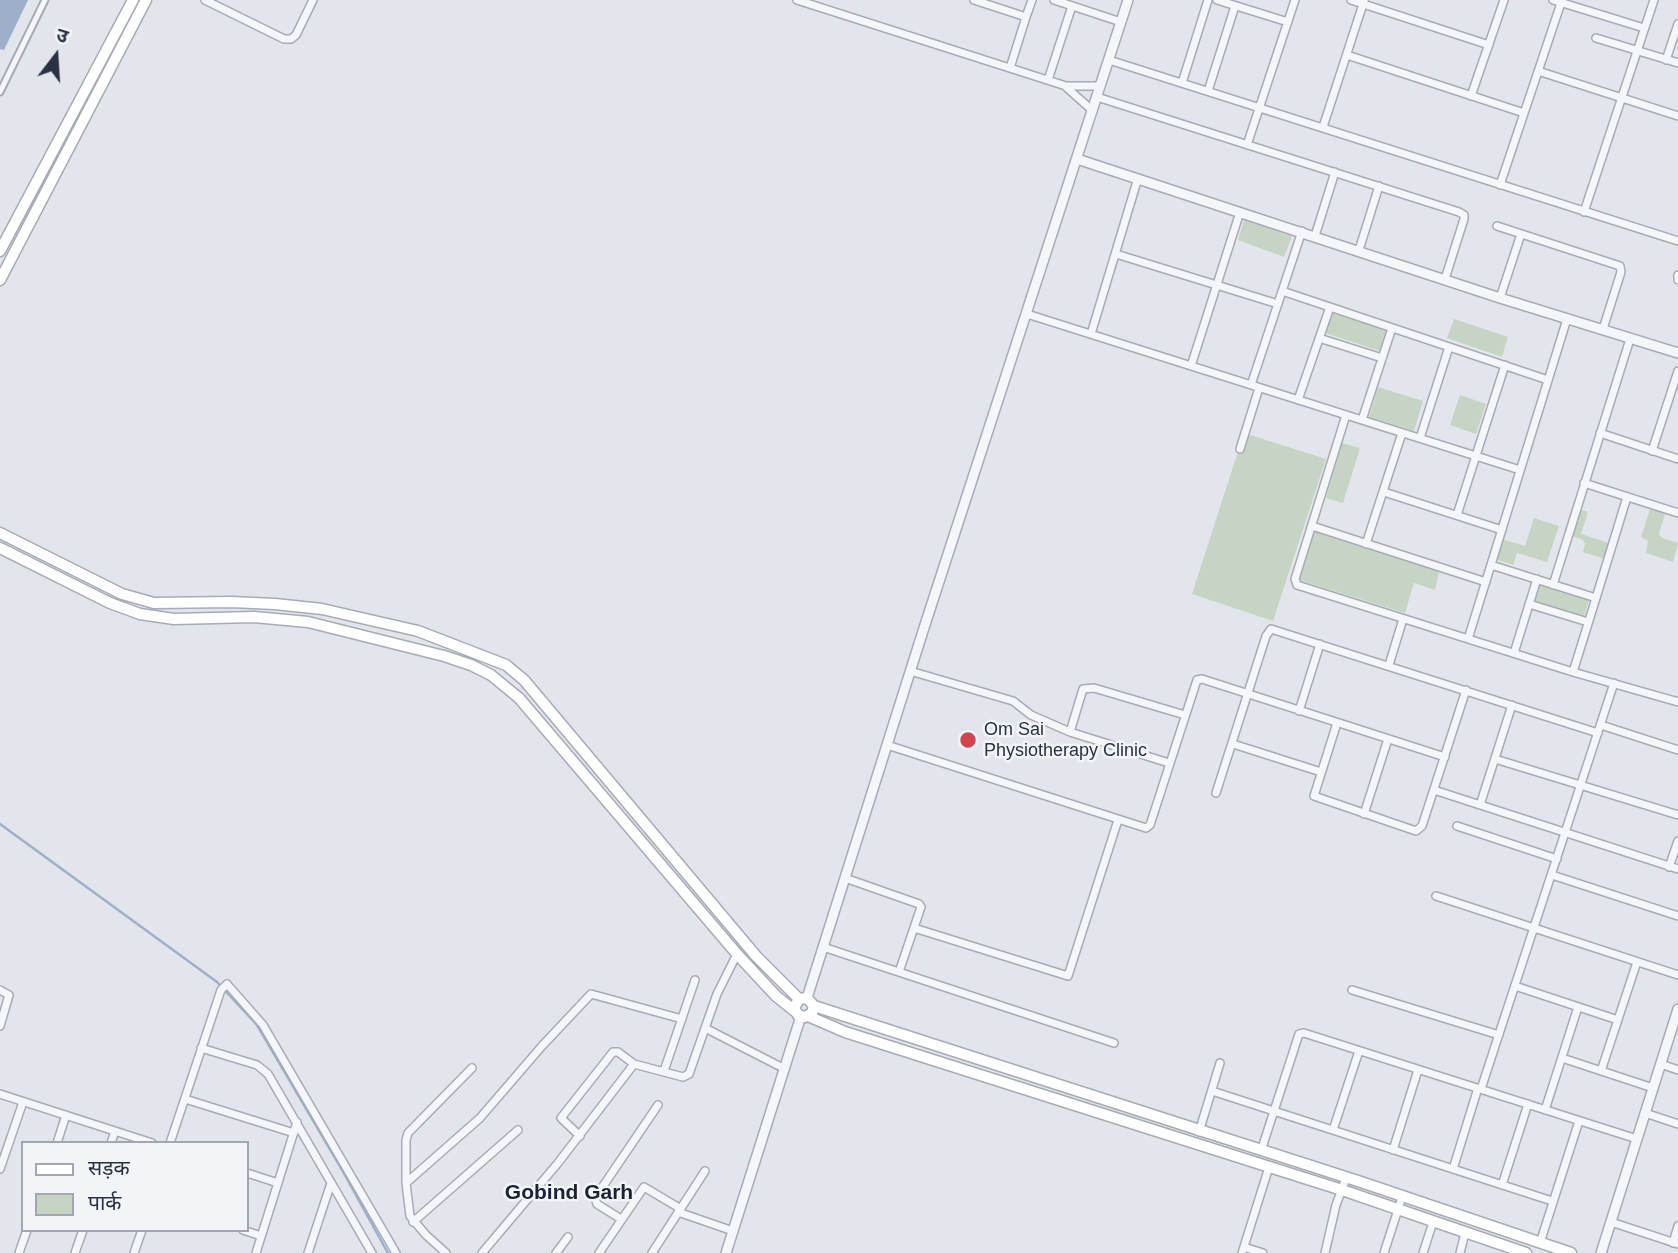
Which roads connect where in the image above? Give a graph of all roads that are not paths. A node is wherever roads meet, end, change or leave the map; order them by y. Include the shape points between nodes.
1 (45, 0) edge
2 (133, 0) edge
3 (146, 0) edge
4 (205, 0) edge
5 (313, 0) edge
6 (797, 0) edge
7 (974, 0) edge
8 (1032, 0) edge
9 (1054, 0) edge
10 (1128, 0) edge
11 (1208, 0) edge
12 (1217, 0) edge
13 (1295, 0) edge
14 (1351, 0) edge
15 (1504, 0) edge
16 (1654, 0) edge
17 (1557, 1) edge
18 (1364, 2) edge
19 (1072, 6) junction
20 (1235, 6) junction
21 (1026, 17) junction
22 (1121, 22) junction
23 (1288, 22) junction
24 (1678, 24) edge
25 (1644, 28) junction
26 (1596, 38) dead end
27 (1489, 45) junction
28 (1637, 51) junction
29 (1347, 55) junction
30 (1109, 60) junction
31 (1666, 60) junction
32 (1678, 63) edge
33 (1010, 68) junction
34 (1538, 71) junction
35 (1048, 80) junction
36 (1182, 83) junction
37 (1066, 86) junction
38 (1100, 86) junction
39 (1208, 91) junction
40 (0, 92) edge
41 (1471, 96) junction
42 (1097, 97) junction
43 (1622, 97) junction
44 (1260, 107) junction
45 (1093, 111) junction
46 (1524, 113) junction
47 (1678, 116) edge
48 (1323, 127) junction
49 (1247, 145) junction
50 (1077, 159) junction
51 (1335, 173) junction
52 (1138, 178) junction
53 (1500, 185) junction
54 (1379, 186) junction
55 (1240, 212) junction
56 (1584, 212) junction
57 (1497, 226) dead end
58 (1301, 231) junction
59 (1521, 234) junction
60 (1315, 236) junction
61 (1678, 241) edge
62 (1359, 250) junction
63 (0, 251) edge
64 (1116, 254) junction
65 (1445, 279) junction
66 (0, 280) edge
67 (1217, 285) junction
68 (1282, 291) junction
69 (1500, 298) junction
70 (1278, 304) junction
71 (1330, 307) junction
72 (1027, 314) junction
73 (1567, 318) junction
74 (1392, 328) junction
75 (1604, 330) junction
76 (1091, 334) junction
77 (1319, 338) junction
78 (1630, 339) junction
79 (1449, 346) junction
80 (1678, 353) edge
81 (1382, 358) junction
82 (1505, 365) junction
83 (1191, 366) junction
84 (1678, 371) edge
85 (1548, 380) junction
86 (1255, 386) junction
87 (1298, 400) junction
88 (1346, 415) junction
89 (1362, 420) junction
90 (1402, 433) junction
91 (1600, 433) junction
92 (1420, 438) junction
93 (1240, 449) dead end
94 (1652, 451) junction
95 (1476, 456) junction
96 (1678, 459) edge
97 (1520, 470) junction
98 (1584, 483) junction
99 (1384, 492) junction
100 (1627, 497) junction
101 (1678, 513) edge
102 (1457, 515) junction
103 (1312, 526) junction
104 (1502, 530) junction
105 (0, 533) edge
106 (1366, 544) junction
107 (0, 548) edge
108 (1491, 565) junction
109 (1537, 579) junction
110 (1486, 582) junction
111 (1553, 584) junction
112 (1595, 598) junction
113 (1529, 604) junction
114 (1403, 619) junction
115 (1588, 622) junction
116 (1468, 639) junction
117 (1320, 644) junction
118 (1514, 653) junction
119 (1388, 665) junction
120 (910, 671) junction
121 (1573, 672) junction
122 (1614, 683) junction
123 (1466, 690) junction
124 (1248, 695) junction
125 (1678, 702) edge
126 (1512, 705) junction
127 (1299, 711) junction
128 (1185, 715) junction
129 (1337, 723) junction
130 (1600, 729) junction
131 (1070, 732) junction
132 (1388, 739) junction
133 (1233, 744) junction
134 (887, 745) junction
135 (1678, 750) edge
136 (1445, 757) junction
137 (1494, 759) junction
138 (1169, 763) junction
139 (1321, 772) junction
140 (1581, 786) junction
141 (1434, 790) junction
142 (1216, 793) dead end
143 (1480, 805) junction
144 (1364, 814) junction
145 (1678, 816) edge
146 (1118, 821) junction
147 (1457, 827) dead end
148 (1566, 833) junction
149 (1678, 841) edge
150 (1557, 859) junction
151 (1669, 867) junction
152 (1678, 869) edge
153 (1552, 875) junction
154 (845, 878) junction
155 (1436, 896) dead end
156 (1678, 916) edge
157 (914, 928) junction
158 (1534, 928) junction
159 (823, 947) junction
160 (737, 954) junction
161 (1637, 962) junction
162 (900, 972) junction
163 (1678, 975) edge
164 (695, 980) dead end
165 (1515, 986) junction
166 (0, 990) edge
167 (1352, 990) dead end
168 (807, 1001) junction
169 (1578, 1007) junction
170 (1678, 1009) edge
171 (802, 1015) junction
172 (682, 1019) junction
173 (1618, 1020) junction
174 (0, 1026) edge
175 (705, 1028) junction
176 (1499, 1035) junction
177 (1114, 1044) dead end
178 (201, 1048) junction
179 (1359, 1051) junction
180 (1562, 1058) junction
181 (634, 1063) junction
182 (1220, 1063) dead end
183 (1661, 1064) junction
184 (472, 1068) dead end
185 (785, 1069) junction
186 (1419, 1070) junction
187 (1678, 1070) edge
188 (664, 1071) junction
189 (1601, 1071) junction
190 (1653, 1088) junction
191 (1480, 1089) junction
192 (1212, 1091) junction
193 (0, 1094) edge
194 (185, 1099) junction
195 (23, 1102) junction
196 (1528, 1104) junction
197 (658, 1105) dead end
198 (1545, 1110) junction
199 (1274, 1111) junction
200 (1645, 1113) junction
201 (66, 1115) junction
202 (1579, 1121) junction
203 (297, 1122) junction
204 (1678, 1124) edge
205 (518, 1130) dead end
206 (1333, 1130) junction
207 (115, 1131) junction
208 (1199, 1132) junction
209 (293, 1133) junction
210 (580, 1136) junction
211 (1637, 1139) junction
212 (58, 1141) edge
213 (112, 1141) edge
214 (146, 1141) edge
215 (171, 1141) edge
216 (1393, 1150) junction
217 (1261, 1151) junction
218 (1269, 1167) junction
219 (0, 1169) edge
220 (1453, 1169) junction
221 (705, 1171) dead end
222 (248, 1173) edge
223 (1346, 1178) junction
224 (278, 1183) junction
225 (331, 1183) junction
226 (406, 1183) junction
227 (1502, 1185) junction
228 (1342, 1190) junction
229 (1402, 1197) junction
230 (1552, 1201) junction
231 (1398, 1210) junction
232 (680, 1211) junction
233 (621, 1219) junction
234 (413, 1222) junction
235 (1433, 1222) junction
236 (1611, 1222) junction
237 (1678, 1226) edge
238 (733, 1231) junction
239 (26, 1232) edge
240 (82, 1232) edge
241 (141, 1232) edge
242 (248, 1232) edge
243 (1465, 1233) junction
244 (261, 1236) junction
245 (568, 1237) dead end
246 (366, 1242) junction
247 (1540, 1243) junction
248 (1675, 1244) edge
249 (1243, 1250) edge
250 (19, 1253) edge
251 (75, 1253) edge
252 (136, 1253) edge
253 (256, 1253) edge
254 (308, 1253) edge
255 (363, 1253) edge
256 (373, 1253) edge
257 (396, 1253) edge
258 (446, 1253) edge
259 (482, 1253) edge
260 (556, 1253) edge
261 (599, 1253) edge
262 (652, 1253) edge
263 (726, 1253) edge
264 (1263, 1253) edge
265 (1325, 1253) edge
266 (1384, 1253) edge
267 (1423, 1253) edge
268 (1460, 1253) edge
269 (1526, 1253) edge
270 (1570, 1253) edge
271 (1601, 1253) edge

1 - 40 street
2 - 63 main road
3 - 66 main road
4 - 5 street via 291,39
6 - 33 street
7 - 21 street
8 - 21 street
9 - 19 street
10 - 22 street
11 - 36 street
12 - 20 street
13 - 23 street
14 - 18 street
15 - 27 street
16 - 25 street
17 - 25 street
17 - 34 street
18 - 27 street
18 - 29 street
19 - 22 street
19 - 35 street
20 - 23 street
20 - 39 street
21 - 33 street
22 - 30 street
23 - 44 street
24 - 31 street
25 - 28 street
26 - 28 street
27 - 41 street
28 - 31 street
28 - 43 street
29 - 41 street
29 - 48 street
30 - 36 street
30 - 38 street
31 - 32 street
33 - 35 street
34 - 43 street
34 - 46 street
35 - 37 street
36 - 39 street
37 - 38 street
37 - 45 street
38 - 42 street
39 - 44 street
41 - 46 street
42 - 45 street
42 - 49 street
43 - 47 street
43 - 56 street
44 - 48 street
44 - 49 street
45 - 50 street
46 - 53 street
48 - 53 street
49 - 51 street
50 - 52 street
50 - 72 street
51 - 54 street
51 - 60 street
52 - 55 street
52 - 64 street
53 - 56 street
54 - 62 street
54 - 65 street via 1464,215
55 - 58 street
55 - 67 street
56 - 61 street
57 - 59 street
58 - 60 street
58 - 68 street
59 - 69 street
59 - 75 street via 1620,266
60 - 62 street
62 - 65 street
64 - 67 street
64 - 76 street
65 - 69 street
67 - 70 street
67 - 83 street
68 - 70 street
68 - 71 street
69 - 73 street
70 - 86 street
71 - 74 street
71 - 77 street
72 - 76 street
72 - 120 street
73 - 75 street
73 - 85 street
74 - 79 street
74 - 81 street
75 - 78 street
76 - 83 street
77 - 81 street
77 - 87 street
78 - 80 street
78 - 91 street
79 - 82 street
79 - 92 street
81 - 89 street
82 - 85 street
82 - 95 street
83 - 86 street
84 - 94 street
85 - 97 street
86 - 87 street
86 - 93 street
87 - 88 street
88 - 89 street
88 - 103 street
89 - 90 street
90 - 92 street
90 - 99 street
91 - 94 street
91 - 98 street
92 - 95 street
94 - 96 street
95 - 97 street
95 - 102 street
97 - 104 street
98 - 100 street
98 - 111 street
99 - 102 street
99 - 106 street
100 - 101 street
100 - 112 street
102 - 104 street
103 - 106 street
103 - 114 street via 1297,585
104 - 108 street
105 - 168 main road via 122,594 154,603 230,602 322,609 418,631 506,665 524,680 756,956
106 - 110 street
107 - 160 main road via 140,614 308,622 444,656 491,675 519,698
108 - 109 street
108 - 110 street
109 - 111 street
109 - 113 street
110 - 116 street
111 - 112 street
112 - 115 street
113 - 115 street
113 - 118 street
114 - 116 street
114 - 119 street
115 - 121 street
116 - 118 street
117 - 119 street
117 - 124 street via 1271,629
117 - 127 street
118 - 121 street
119 - 123 street
120 - 131 street via 1013,701 1031,715
120 - 134 street
121 - 122 street
122 - 125 street
122 - 130 street
123 - 126 street
123 - 136 street
124 - 127 street
124 - 128 street via 1197,680
124 - 133 street
126 - 130 street
126 - 137 street
127 - 129 street
128 - 131 street via 1087,687
128 - 138 street
129 - 132 street
129 - 139 street
130 - 135 street
130 - 140 street
131 - 138 street
132 - 136 street
132 - 144 street
133 - 139 street
133 - 142 street
134 - 146 street
134 - 154 street
136 - 141 street
137 - 140 street
137 - 143 street
138 - 146 street via 1150,825
139 - 144 street via 1314,794 1317,798
140 - 145 street
140 - 148 street
141 - 143 street
141 - 144 street via 1416,831
143 - 148 street
146 - 157 street via 1068,976
147 - 150 street
148 - 150 street
148 - 151 street
149 - 151 street
150 - 153 street
151 - 152 street
153 - 156 street
153 - 158 street
154 - 157 street via 919,904
154 - 159 street
155 - 158 street
157 - 162 street
158 - 161 street
158 - 165 street
159 - 162 street
159 - 168 street
160 - 171 main road via 776,996
160 - 175 street
161 - 163 street
161 - 173 street
162 - 177 street
164 - 172 street
165 - 169 street
165 - 176 street
166 - 174 street via 9,995
167 - 176 street
168 - 171 main road via 812,1013
168 - 171 main road via 794,1005
168 - 208 main road
169 - 173 street
169 - 180 street
170 - 183 street
171 - 185 street
171 - 218 main road
172 - 188 street
172 - 226 street via 591,994 480,1118
173 - 189 street
175 - 185 street
175 - 188 street via 689,1074 683,1077
176 - 191 street
178 - 194 street
178 - 203 street via 263,1069
178 - 257 street via 222,988 229,986 264,1025
179 - 186 street
179 - 199 street via 1301,1033
179 - 206 street
180 - 189 street
180 - 198 street
181 - 188 street
181 - 210 street
181 - 210 street via 612,1052 562,1116
182 - 192 street
183 - 187 street
183 - 190 street
184 - 226 street via 408,1133
185 - 238 street
186 - 191 street
186 - 216 street
189 - 190 street
190 - 200 street
191 - 196 street
191 - 220 street
192 - 199 street
192 - 208 street
193 - 195 street
194 - 209 street
194 - 215 street
195 - 201 street
195 - 219 street
196 - 198 street
196 - 227 street
197 - 233 street via 595,1198
198 - 202 street
199 - 206 street
199 - 217 street
200 - 204 street
200 - 211 street
201 - 207 street
201 - 212 street
202 - 211 street
202 - 230 street
203 - 209 street
203 - 225 street
205 - 234 street
206 - 216 street
207 - 213 street
207 - 214 street
208 - 217 main road
209 - 224 street
210 - 259 street
211 - 236 street
216 - 220 street
217 - 223 main road
218 - 228 main road
218 - 249 street
220 - 227 street
221 - 232 street
222 - 224 street
223 - 228 street
223 - 229 main road
224 - 244 street
225 - 246 street
225 - 254 street
226 - 234 street
227 - 230 street
228 - 231 main road
228 - 265 street
229 - 231 street
229 - 247 main road
230 - 247 street
231 - 235 main road
231 - 266 street
232 - 233 street via 644,1186
232 - 238 street
232 - 262 street
233 - 261 street
234 - 258 street
235 - 243 main road
235 - 267 street
236 - 248 street
236 - 271 street
237 - 248 street
238 - 263 street
239 - 250 street
240 - 251 street
241 - 252 street
242 - 244 street
243 - 268 street
243 - 269 main road
244 - 253 street
245 - 260 street
246 - 255 street
246 - 256 street
247 - 270 main road
249 - 264 street

